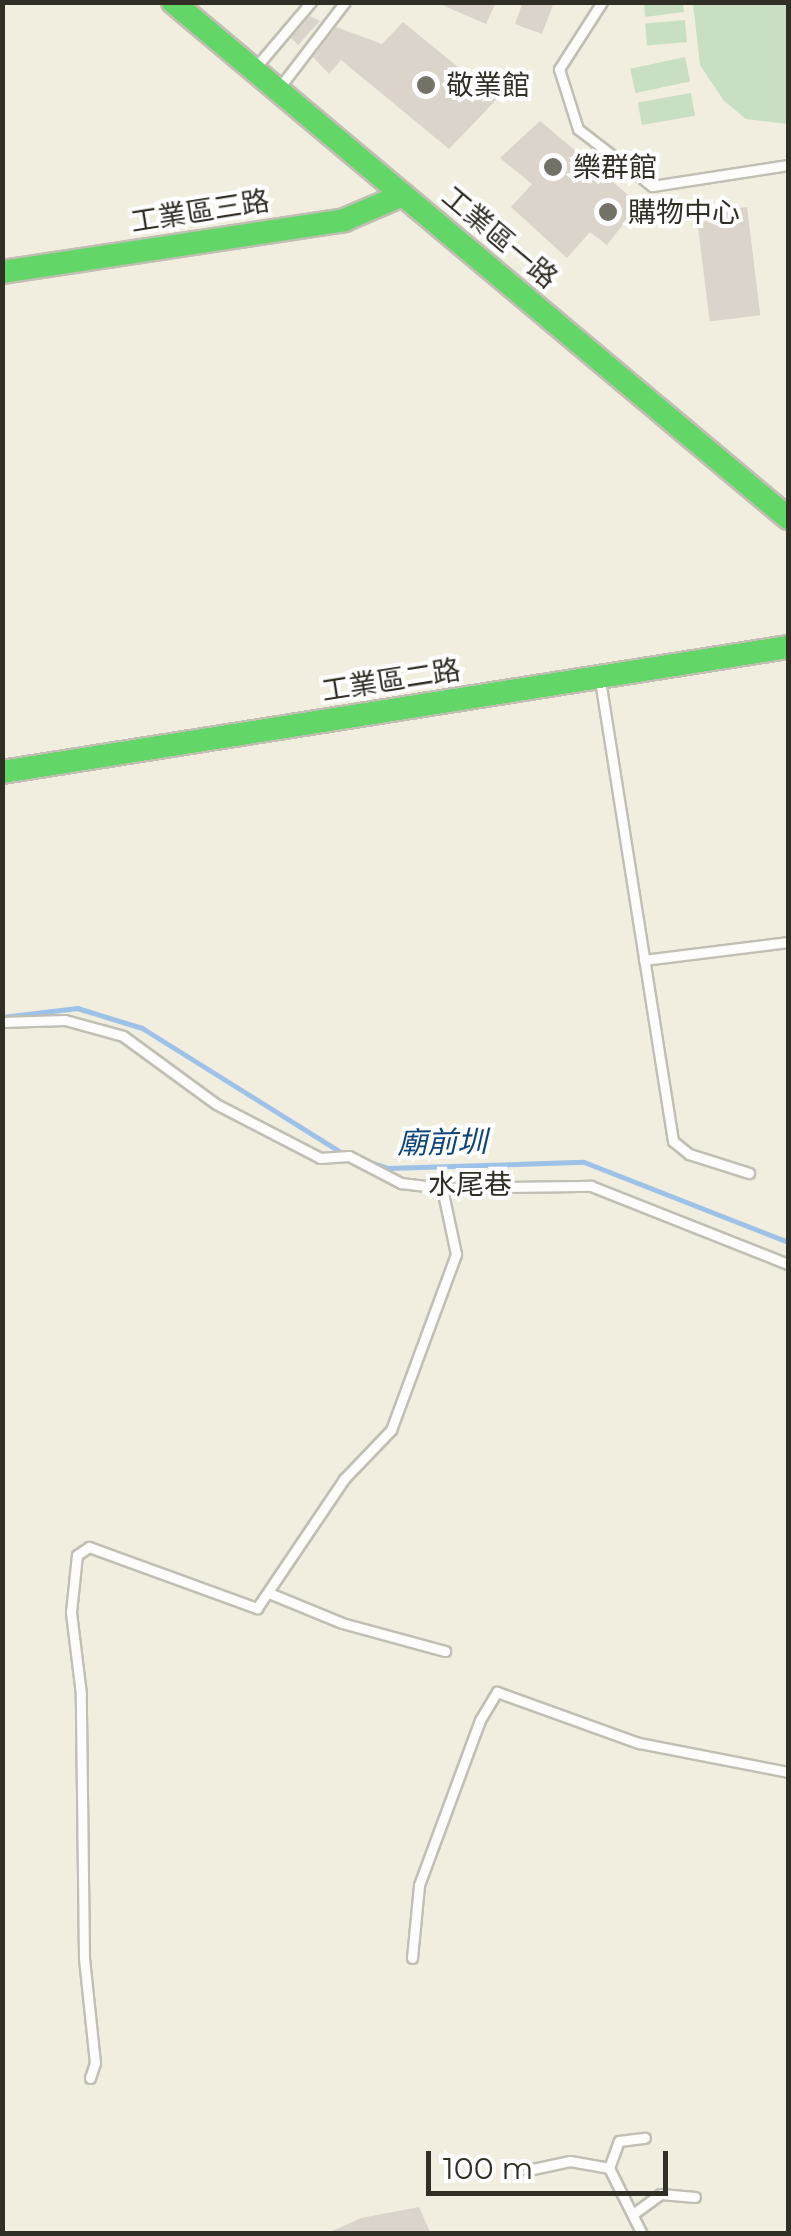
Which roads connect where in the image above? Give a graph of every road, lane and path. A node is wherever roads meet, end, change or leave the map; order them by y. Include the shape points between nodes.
1 (173, 2) edge
2 (311, 2) edge
3 (345, 2) edge
4 (602, 2) edge
5 (254, 70) junction
6 (278, 90) junction
7 (788, 165) edge
8 (403, 195) junction
9 (2, 272) edge
10 (788, 518) edge
11 (788, 646) edge
12 (600, 677) junction
13 (2, 772) edge
14 (788, 942) edge
15 (644, 960) junction
16 (2, 1022) edge
17 (749, 1173) dead end
18 (442, 1188) junction
19 (788, 1264) edge
20 (269, 1593) junction
21 (445, 1651) dead end
22 (788, 1772) edge
23 (412, 1958) dead end
24 (90, 2078) dead end
25 (645, 2138) dead end
26 (609, 2168) junction
27 (528, 2170) dead end
28 (695, 2198) dead end
29 (633, 2214) junction
30 (642, 2234) edge

1 - 5 street, 工業區一路
2 - 5 lane
3 - 6 lane
4 - 7 lane via 559,69 578,129 652,186
5 - 6 street, 工業區一路
6 - 8 street, 工業區一路
8 - 9 street, 工業區三路 via 344,220
8 - 10 street, 工業區一路
11 - 12 street, 工業區二路
12 - 13 street, 工業區二路
12 - 15 lane
14 - 15 lane
15 - 17 lane via 672,1141 689,1154
16 - 18 lane, 水尾巷 via 93,1024 123,1036 216,1104 303,1152 349,1156 401,1183
18 - 19 lane, 水尾巷 via 591,1186
18 - 20 lane via 456,1254 391,1430 344,1479
20 - 21 lane via 342,1623
20 - 24 lane via 257,1608 88,1547 77,1554 71,1612 81,1694 84,1958 95,2063
22 - 23 lane via 639,1743 497,1692 480,1720 419,1885
25 - 26 lane via 619,2141
26 - 27 lane via 570,2161
26 - 29 lane
28 - 29 lane via 661,2194
29 - 30 lane

